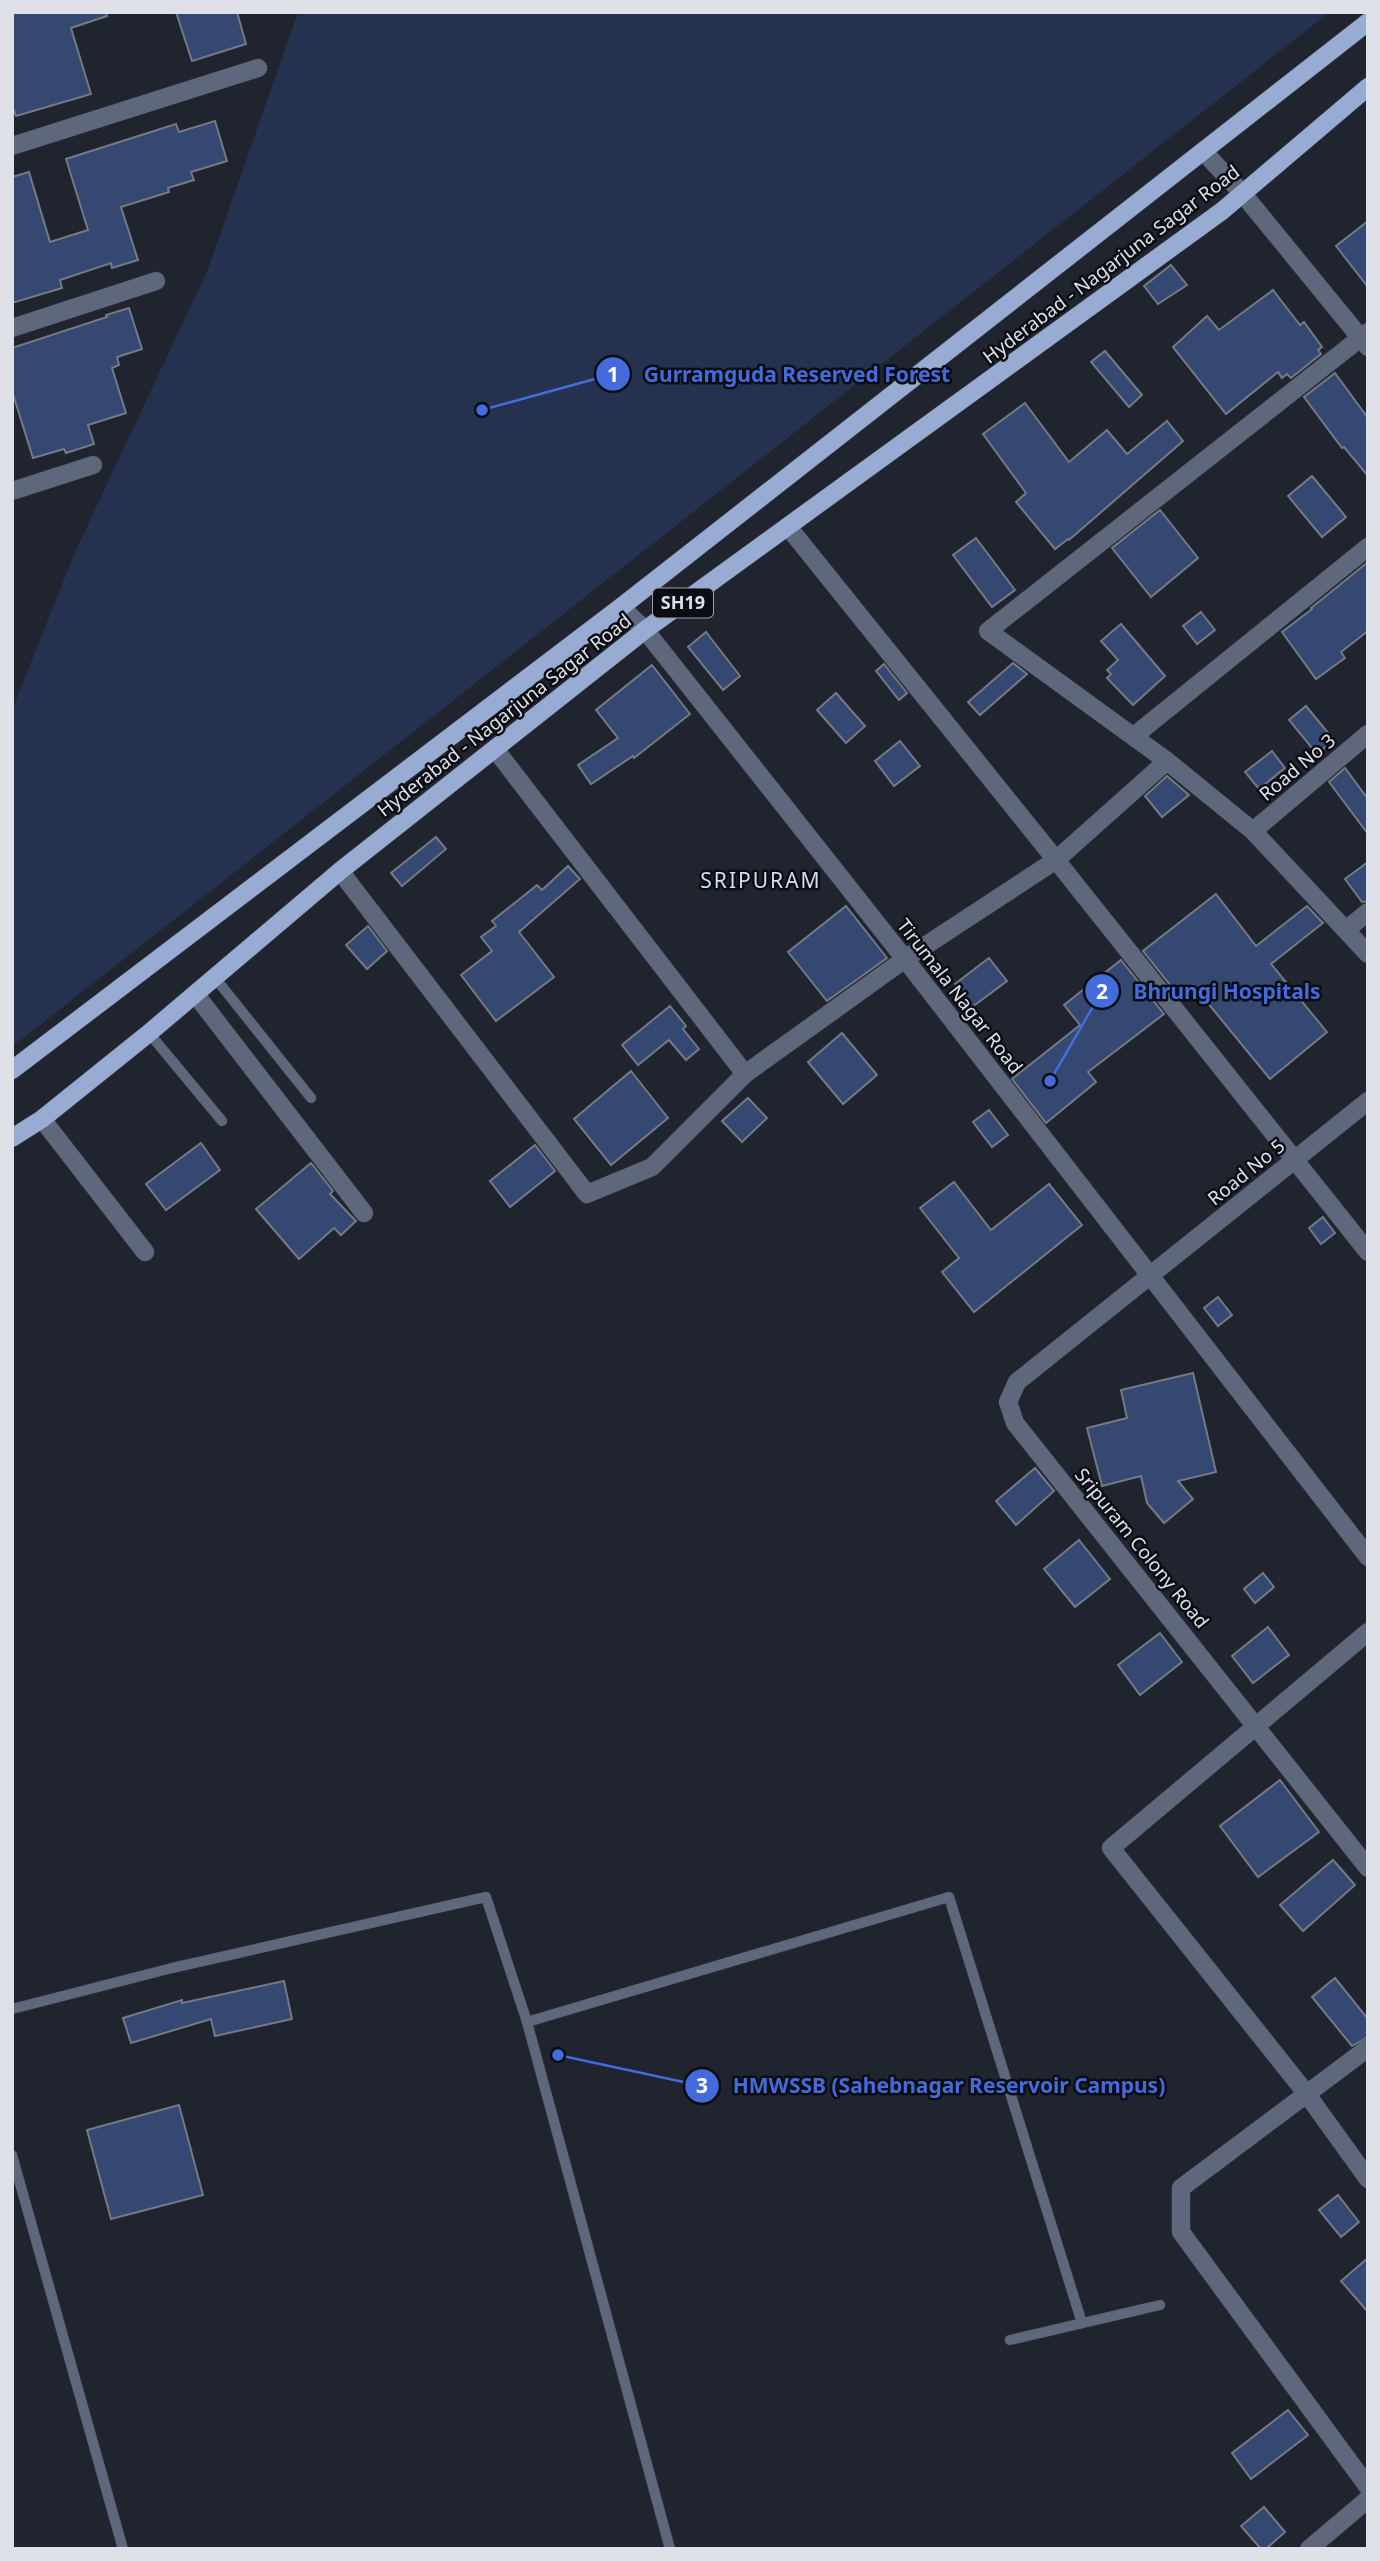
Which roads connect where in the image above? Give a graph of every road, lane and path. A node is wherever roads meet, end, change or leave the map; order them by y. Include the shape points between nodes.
1 (1368, 22) edge
2 (258, 68) dead end
3 (1368, 87) edge
4 (12, 146) edge
5 (1203, 151) junction
6 (1243, 194) junction
7 (156, 281) dead end
8 (12, 328) edge
9 (1365, 339) edge
10 (93, 465) dead end
11 (12, 491) edge
12 (789, 528) junction
13 (1368, 547) edge
14 (621, 607) junction
15 (645, 630) junction
16 (1368, 734) edge
17 (1134, 736) junction
18 (495, 749) junction
19 (1167, 761) junction
20 (1253, 831) junction
21 (1056, 860) junction
22 (340, 871) junction
23 (1368, 912) edge
24 (1347, 929) junction
25 (1368, 954) edge
26 (905, 959) junction
27 (216, 979) junction
28 (196, 995) junction
29 (149, 1033) junction
30 (12, 1070) edge
31 (745, 1074) junction
32 (311, 1098) dead end
33 (1368, 1101) edge
34 (42, 1119) junction
35 (222, 1121) dead end
36 (12, 1138) edge
37 (1295, 1160) junction
38 (364, 1213) dead end
39 (145, 1252) dead end
40 (1368, 1252) edge
41 (1151, 1275) junction
42 (1368, 1557) edge
43 (1368, 1632) edge
44 (1256, 1725) junction
45 (1368, 1868) edge
46 (12, 2009) edge
47 (527, 2022) junction
48 (1368, 2048) edge
49 (1306, 2093) junction
50 (12, 2155) edge
51 (1368, 2179) edge
52 (1160, 2305) dead end
53 (1082, 2323) junction
54 (1010, 2340) dead end
55 (1368, 2487) edge
56 (1368, 2499) edge
57 (123, 2549) edge
58 (670, 2549) edge
59 (1309, 2549) edge

1 - 5 main road, Hyderabad - Nagarjuna Sagar Road / SH19
2 - 4 street
3 - 6 main road, Hyderabad - Nagarjuna Sagar Road / SH19
5 - 6 street
5 - 14 main road, Hyderabad - Nagarjuna Sagar Road / SH19
6 - 9 street
6 - 12 main road, Hyderabad - Nagarjuna Sagar Road / SH19
7 - 8 street
9 - 17 street via 988,631
10 - 11 street
12 - 15 main road, Hyderabad - Nagarjuna Sagar Road / SH19
12 - 21 street
13 - 17 street
14 - 15 street, Tirumala Nagar Road
14 - 30 main road, Hyderabad - Nagarjuna Sagar Road / SH19
15 - 18 main road, Hyderabad - Nagarjuna Sagar Road / SH19
15 - 26 street, Tirumala Nagar Road
16 - 20 street, Road No 3
17 - 19 street
18 - 22 main road, Hyderabad - Nagarjuna Sagar Road / SH19
18 - 31 street
19 - 20 street
19 - 21 street
20 - 24 street
21 - 26 street
21 - 37 street
22 - 27 main road, Hyderabad - Nagarjuna Sagar Road / SH19
22 - 31 street via 587,1194 652,1167
23 - 24 street
24 - 25 street
26 - 31 street
26 - 41 street, Tirumala Nagar Road
27 - 28 main road, Hyderabad - Nagarjuna Sagar Road / SH19
27 - 32 lane
28 - 29 main road, Hyderabad - Nagarjuna Sagar Road / SH19
28 - 38 street
29 - 34 main road, Hyderabad - Nagarjuna Sagar Road / SH19
29 - 35 lane
33 - 37 street, Road No 5
34 - 36 main road, Hyderabad - Nagarjuna Sagar Road / SH19
34 - 39 street
37 - 40 street
37 - 41 street, Road No 5
41 - 42 street, Tirumala Nagar Road
41 - 44 street, Sripuram Colony Road via 1017,1382 1008,1402 1015,1423
43 - 44 street
44 - 45 street, Sripuram Colony Road
44 - 49 street via 1111,1848
46 - 47 lane via 486,1897
47 - 53 lane via 948,1897
47 - 58 lane
48 - 49 street
49 - 51 street
49 - 55 street via 1181,2188 1181,2232
50 - 57 lane
52 - 53 lane
53 - 54 lane
56 - 59 street

